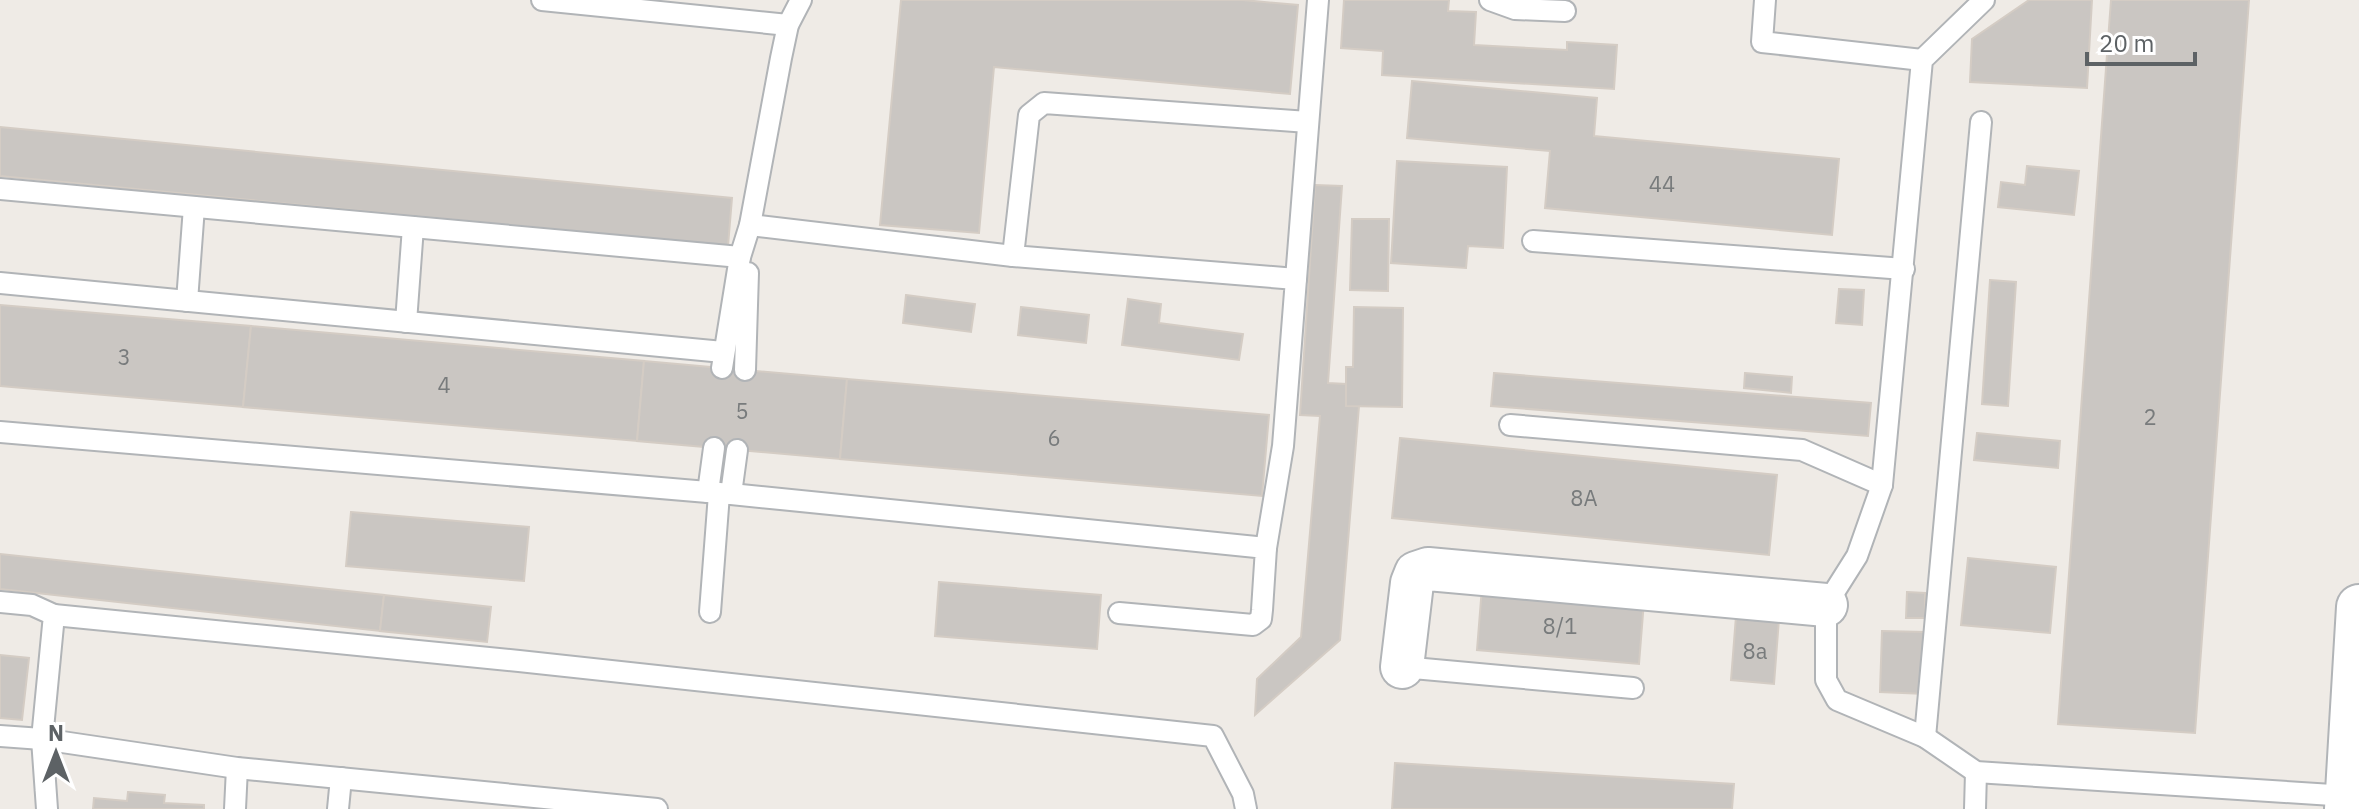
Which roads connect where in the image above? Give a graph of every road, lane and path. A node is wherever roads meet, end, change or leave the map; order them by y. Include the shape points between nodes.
1 (542, 0) edge
2 (801, 0) edge
3 (1318, 0) edge
4 (1490, 0) edge
5 (1765, 0) edge
6 (1984, 0) edge
7 (1565, 11) dead end
8 (788, 25) junction
9 (1922, 60) junction
10 (1308, 122) junction
11 (1981, 122) dead end
12 (0, 189) edge
13 (194, 207) junction
14 (750, 225) junction
15 (413, 227) junction
16 (1533, 241) dead end
17 (1013, 256) junction
18 (740, 257) junction
19 (1904, 269) junction
20 (1296, 279) junction
21 (0, 283) edge
22 (187, 301) junction
23 (406, 322) junction
24 (745, 370) dead end
25 (1510, 425) dead end
26 (0, 432) edge
27 (714, 448) dead end
28 (737, 450) dead end
29 (1882, 485) junction
30 (720, 493) junction
31 (1266, 548) junction
32 (0, 602) edge
33 (1826, 605) junction
34 (2359, 607) edge
35 (710, 612) dead end
36 (1119, 613) dead end
37 (54, 615) junction
38 (1402, 667) joint
39 (1633, 688) dead end
40 (0, 736) edge
41 (1925, 737) junction
42 (42, 739) junction
43 (237, 768) junction
44 (1976, 772) junction
45 (341, 778) junction
46 (506, 802) edge
47 (2348, 803) edge
48 (47, 809) edge
49 (235, 809) edge
50 (338, 809) edge
51 (657, 809) edge
52 (1246, 809) edge
53 (1975, 809) edge

1 - 8 lane
2 - 8 lane
3 - 10 lane
4 - 7 lane via 1515,9
5 - 9 lane via 1762,42
6 - 9 lane
8 - 14 lane
9 - 19 lane
10 - 17 lane via 1044,103 1029,115
10 - 20 lane
11 - 41 lane
12 - 13 lane
13 - 15 lane
13 - 22 lane
14 - 17 lane
14 - 18 lane
14 - 24 lane
15 - 18 lane
15 - 23 lane
16 - 19 lane
17 - 20 lane
18 - 23 lane via 722,360
19 - 29 lane
20 - 31 lane via 1283,446
21 - 22 lane
22 - 23 lane
25 - 29 lane via 1802,450
26 - 30 lane
27 - 30 lane
28 - 30 lane
29 - 33 lane via 1857,556
30 - 31 lane
30 - 35 lane
31 - 36 lane via 1261,619 1253,625
32 - 37 lane via 32,605
33 - 38 street via 1428,569 1416,573 1412,583
33 - 41 lane via 1826,680 1837,700
34 - 47 street
37 - 42 lane
37 - 52 lane via 1213,736
38 - 39 lane
40 - 42 lane
41 - 44 lane
42 - 43 lane
42 - 48 lane
43 - 45 lane
43 - 49 lane
44 - 47 lane
44 - 53 lane
45 - 46 lane
45 - 50 lane
46 - 51 lane

